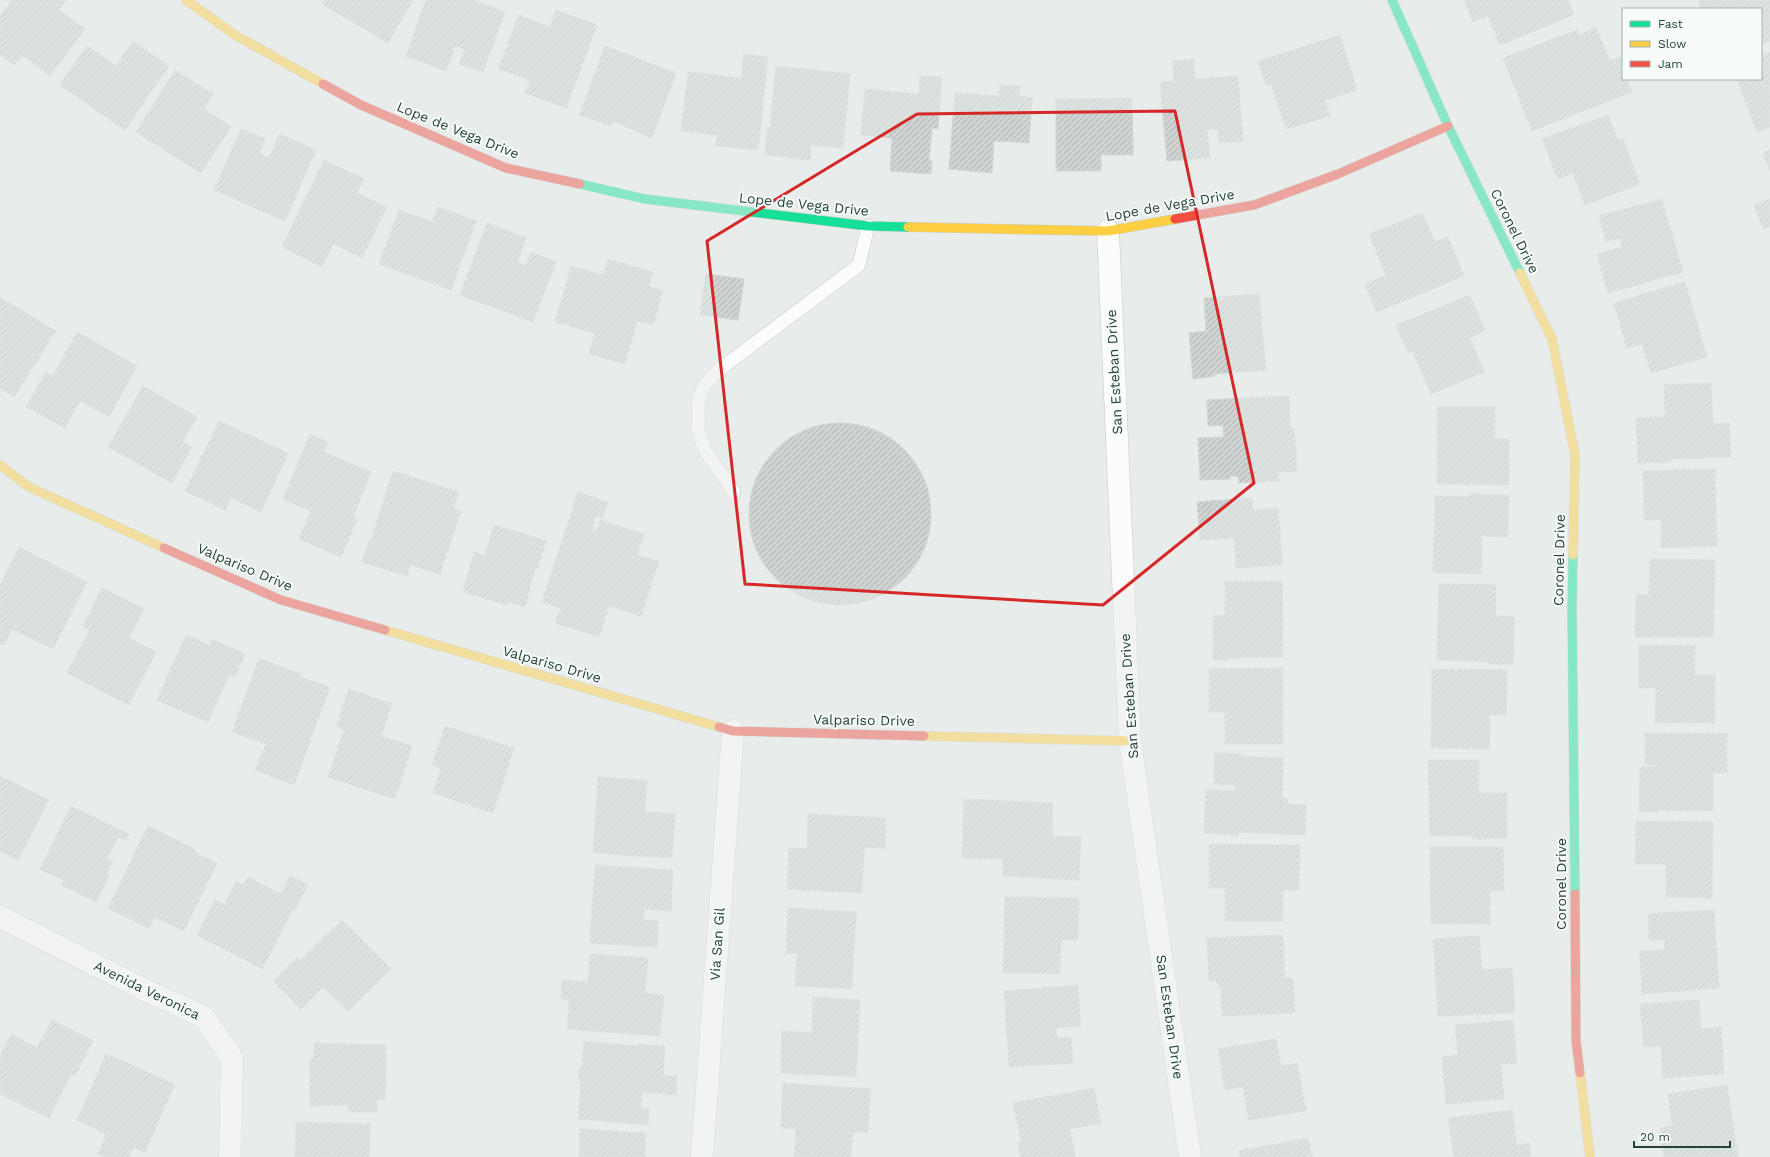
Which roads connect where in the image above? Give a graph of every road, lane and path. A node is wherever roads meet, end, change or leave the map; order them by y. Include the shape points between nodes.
1 (186, 0) edge
2 (1392, 0) edge
3 (1448, 126) junction
4 (868, 226) junction
5 (1108, 231) junction
6 (0, 465) edge
7 (734, 492) dead end
8 (733, 731) junction
9 (1130, 741) junction
10 (0, 917) edge
11 (230, 1157) edge
12 (702, 1157) edge
13 (1190, 1157) edge
14 (1590, 1157) edge

1 - 4 street, Lope de Vega Drive via 235,35 360,104 506,168 645,199
2 - 3 street, Coronel Drive
3 - 5 street, Lope de Vega Drive via 1338,174 1254,205
3 - 14 street, Coronel Drive via 1552,339 1575,455 1572,607 1576,1041
4 - 5 street, Lope de Vega Drive
4 - 7 lane via 859,265 720,368 705,384 699,400 698,429 705,451
5 - 9 street, San Esteban Drive
6 - 8 street, Valpariso Drive via 29,487 281,600
8 - 9 street, Valpariso Drive
8 - 12 street, Via San Gil
9 - 13 street, San Esteban Drive
10 - 11 street, Avenida Veronica via 204,1017 232,1058

